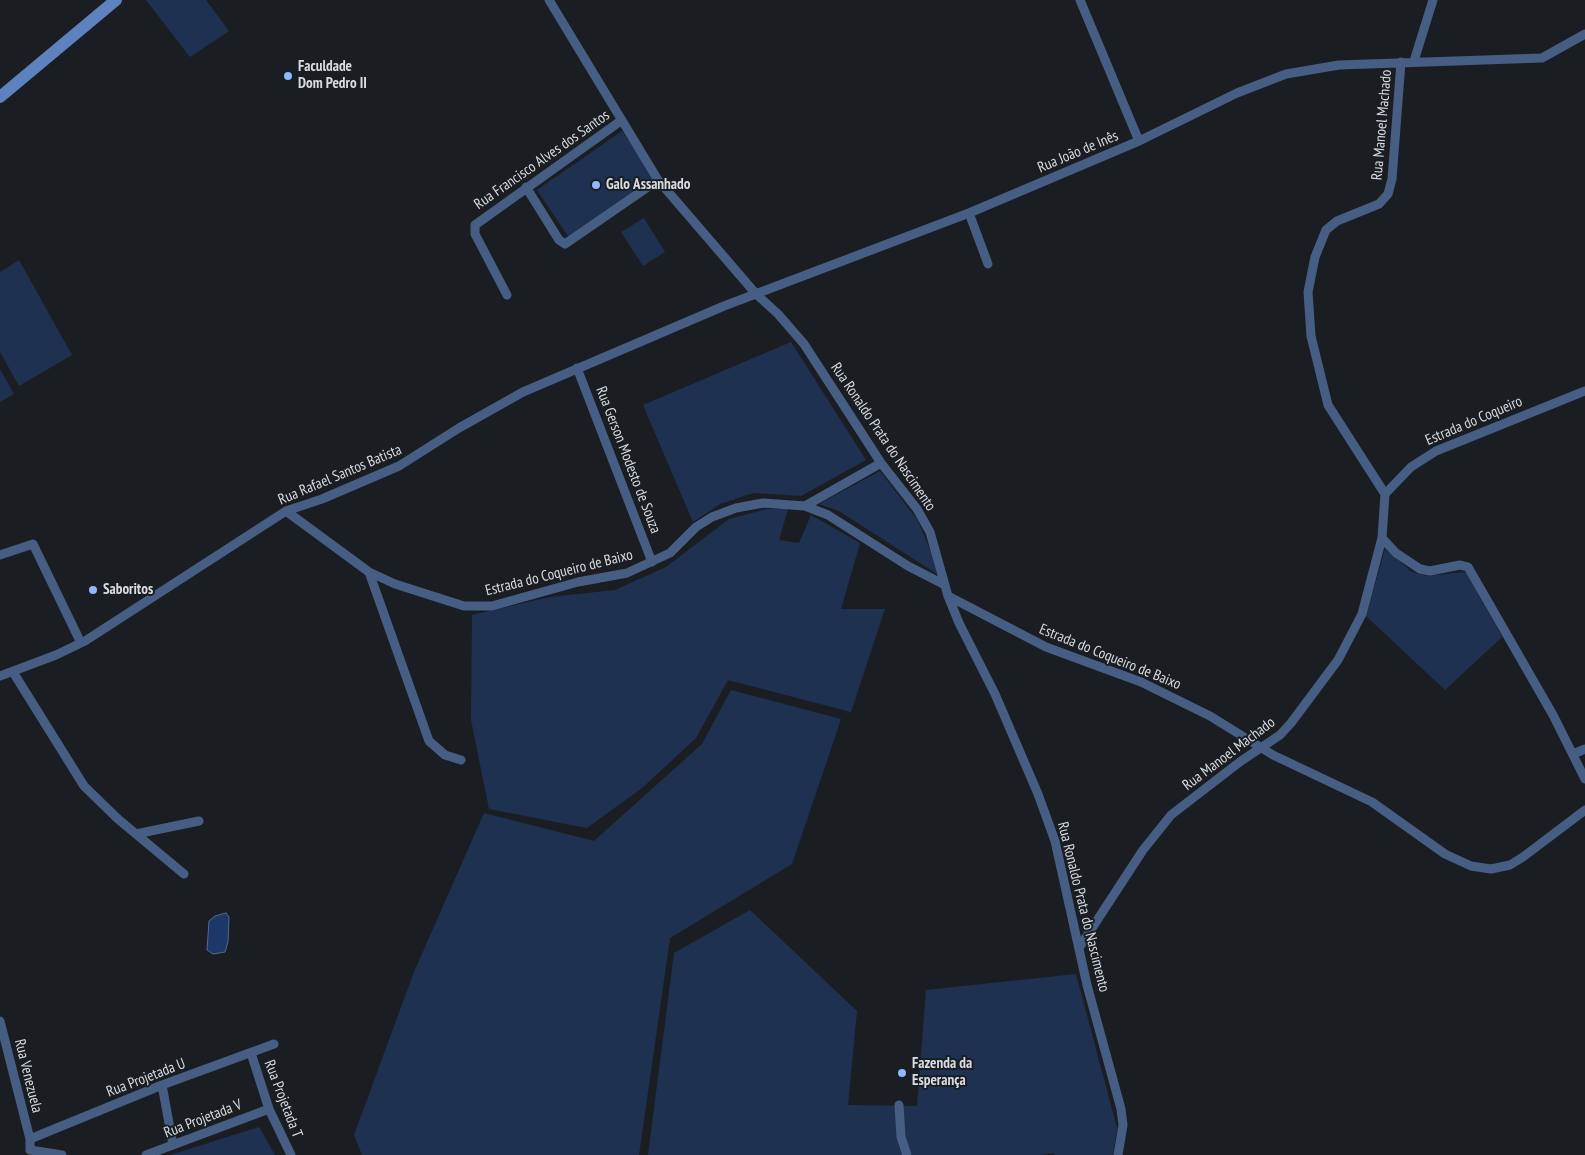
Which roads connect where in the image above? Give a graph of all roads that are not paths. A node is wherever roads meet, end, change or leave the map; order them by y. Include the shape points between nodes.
1 (116, 0) edge
2 (549, 0) edge
3 (1080, 0) edge
4 (1433, 0) edge
5 (108, 4) edge
6 (1585, 34) edge
7 (1414, 61) junction
8 (1401, 62) junction
9 (0, 97) edge
10 (622, 120) junction
11 (1139, 141) junction
12 (658, 180) junction
13 (526, 188) junction
14 (969, 213) junction
15 (988, 264) dead end
16 (756, 294) junction
17 (508, 295) dead end
18 (577, 368) junction
19 (1585, 391) edge
20 (881, 463) junction
21 (1385, 494) junction
22 (805, 506) junction
23 (286, 511) junction
24 (1382, 538) junction
25 (0, 556) edge
26 (652, 562) junction
27 (369, 572) junction
28 (945, 585) junction
29 (948, 596) junction
30 (81, 643) junction
31 (13, 672) junction
32 (0, 676) edge
33 (1260, 746) junction
34 (1585, 750) edge
35 (1573, 754) junction
36 (461, 760) dead end
37 (1585, 779) edge
38 (1585, 810) edge
39 (199, 821) dead end
40 (136, 834) junction
41 (184, 874) dead end
42 (1079, 948) junction
43 (0, 1021) edge
44 (274, 1044) dead end
45 (250, 1053) junction
46 (162, 1086) junction
47 (899, 1105) dead end
48 (269, 1109) junction
49 (30, 1139) junction
50 (173, 1145) junction
51 (62, 1155) edge
52 (146, 1155) edge
53 (291, 1155) edge
54 (907, 1155) edge
55 (1118, 1155) edge

1 - 5 main road
2 - 10 street, Rua Ronaldo Prata do Nascimento
3 - 11 street
4 - 7 street, Rua Manoel Machado
5 - 9 main road
6 - 7 street, Rua João de Inês via 1542,58
7 - 8 street, Rua João de Inês
8 - 11 street, Rua João de Inês via 1339,64 1286,74 1237,93
8 - 21 street, Rua Manoel Machado via 1392,179 1388,194 1379,204 1337,221 1326,230 1315,257 1308,292 1311,336 1328,405
10 - 12 street, Rua Ronaldo Prata do Nascimento
10 - 13 street, Rua Francisco Alves dos Santos
11 - 14 street, Rua João de Inês
12 - 13 street via 565,244 559,240
12 - 16 street, Rua Ronaldo Prata do Nascimento
13 - 17 street, Rua Francisco Alves dos Santos via 475,225 475,234
14 - 15 street
14 - 16 street, Rua João de Inês
16 - 18 street, Rua Rafael Santos Batista
16 - 20 street, Rua Ronaldo Prata do Nascimento via 804,344
18 - 23 street, Rua Rafael Santos Batista via 523,392 399,466
18 - 26 street, Rua Gerson Modesto de Souza
19 - 21 street, Estrada do Coqueiro via 1436,451 1410,468
20 - 22 street
20 - 28 street, Rua Ronaldo Prata do Nascimento via 917,509 930,532
21 - 24 street, Rua Manoel Machado
22 - 26 street, Estrada do Coqueiro de Baixo via 763,503 724,512 696,527 676,549
22 - 28 street, Estrada do Coqueiro de Baixo via 845,524 908,566
23 - 27 street, Estrada do Coqueiro de Baixo
23 - 30 street, Rua Rafael Santos Batista
24 - 33 street, Rua Manoel Machado via 1362,614 1338,660 1286,729
24 - 35 street via 1396,554 1420,569 1468,567
25 - 30 street via 33,544
26 - 27 street, Estrada do Coqueiro de Baixo via 620,575 578,582 482,607 452,604
27 - 36 street via 429,741 445,755
28 - 29 street, Rua Ronaldo Prata do Nascimento
29 - 33 street, Estrada do Coqueiro de Baixo via 1046,647 1159,690
29 - 42 street, Rua Ronaldo Prata do Nascimento via 995,694 1050,824
30 - 31 street, Rua Rafael Santos Batista
31 - 32 street, Rua Rafael Santos Batista
31 - 40 street via 84,786
33 - 38 street, Estrada do Coqueiro de Baixo via 1372,802 1445,854 1478,868 1510,865
33 - 42 street, Rua Manoel Machado via 1171,815 1143,850
34 - 35 street
35 - 37 street
39 - 40 street
40 - 41 street
42 - 55 street, Rua Ronaldo Prata do Nascimento via 1121,1108 1123,1125
43 - 49 street, Rua Venezuela
44 - 45 street, Rua Projetada U
45 - 46 street, Rua Projetada U
45 - 48 street, Rua Projetada T
46 - 49 street, Rua Projetada U
46 - 50 street
47 - 54 street via 901,1136
48 - 50 street, Rua Projetada V
48 - 53 street, Rua Projetada T
49 - 51 street via 30,1150
50 - 52 street, Rua Projetada V

